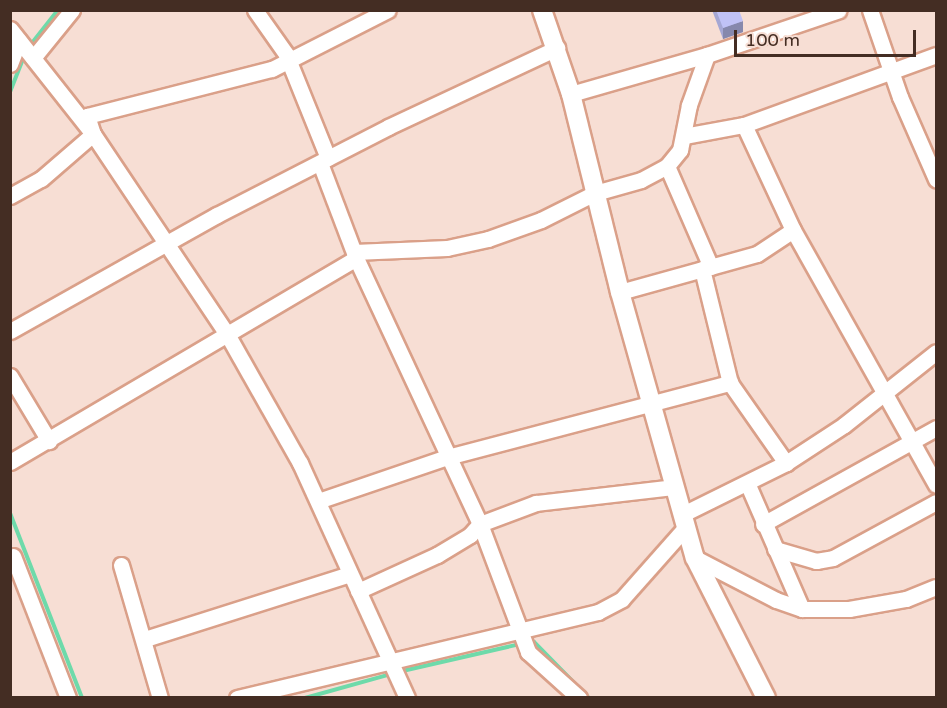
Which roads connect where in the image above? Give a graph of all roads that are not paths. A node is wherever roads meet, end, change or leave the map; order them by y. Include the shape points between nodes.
1 (72, 10) edge
2 (255, 10) edge
3 (388, 10) edge
4 (542, 10) edge
5 (838, 10) edge
6 (870, 10) edge
7 (23, 46) edge
8 (557, 48) junction
9 (707, 55) junction
10 (936, 55) edge
11 (289, 62) junction
12 (10, 64) edge
13 (892, 71) junction
14 (571, 94) junction
15 (744, 125) junction
16 (93, 134) junction
17 (684, 136) junction
18 (324, 161) junction
19 (667, 166) junction
20 (936, 179) edge
21 (596, 193) junction
22 (10, 196) edge
23 (793, 230) junction
24 (166, 242) junction
25 (355, 255) junction
26 (706, 268) junction
27 (620, 292) junction
28 (10, 331) edge
29 (226, 334) junction
30 (936, 352) edge
31 (10, 376) edge
32 (730, 383) junction
33 (882, 394) junction
34 (650, 405) junction
35 (936, 428) edge
36 (50, 441) junction
37 (911, 441) junction
38 (447, 457) junction
39 (10, 462) edge
40 (786, 463) junction
41 (748, 485) junction
42 (936, 485) edge
43 (674, 487) junction
44 (318, 501) junction
45 (936, 502) edge
46 (684, 521) junction
47 (480, 524) junction
48 (763, 524) junction
49 (775, 549) junction
50 (11, 554) edge
51 (694, 558) junction
52 (121, 565) dead end
53 (350, 574) junction
54 (936, 587) edge
55 (358, 591) junction
56 (802, 609) junction
57 (523, 634) junction
58 (145, 639) junction
59 (392, 663) junction
60 (68, 698) edge
61 (160, 698) edge
62 (237, 698) edge
63 (407, 698) edge
64 (579, 698) edge
65 (766, 698) edge

1 - 7 street
2 - 11 street
3 - 11 street
4 - 8 street
5 - 9 street
6 - 13 street
7 - 12 street
7 - 16 street
8 - 14 street
8 - 18 street
9 - 14 street
9 - 17 street via 689,105
10 - 13 street
11 - 16 street via 87,116
11 - 18 street
13 - 15 street
13 - 20 street
14 - 21 street
15 - 17 street
15 - 23 street
16 - 22 street via 41,180
16 - 24 street
17 - 19 street via 680,150
18 - 24 street
18 - 25 street
19 - 21 street via 641,180
19 - 26 street
21 - 25 street via 541,220 488,239 447,248
21 - 27 street
23 - 26 street via 757,254
23 - 33 street
24 - 28 street
24 - 29 street
25 - 29 street
25 - 38 street
26 - 27 street
26 - 32 street
27 - 34 street
29 - 36 street
29 - 44 street
30 - 33 street
31 - 36 street
32 - 34 street
32 - 40 street
33 - 37 street
33 - 40 street
34 - 38 street
34 - 43 street
35 - 37 street
36 - 39 street
37 - 42 street
37 - 48 street
38 - 44 street
38 - 47 street
40 - 41 street
41 - 46 street
41 - 48 street
43 - 46 street
43 - 47 street via 536,503
44 - 53 street
45 - 49 street via 833,558 816,561
46 - 51 street
46 - 57 street via 622,599 598,612
47 - 55 street via 470,535 437,555
47 - 57 street
48 - 49 street
49 - 56 street
50 - 60 street
51 - 56 street
51 - 65 street
52 - 58 street
53 - 55 street
53 - 58 street
54 - 56 street via 906,599 849,609
55 - 59 street
57 - 59 street
57 - 64 street via 528,652
58 - 61 street
59 - 62 street
59 - 63 street

